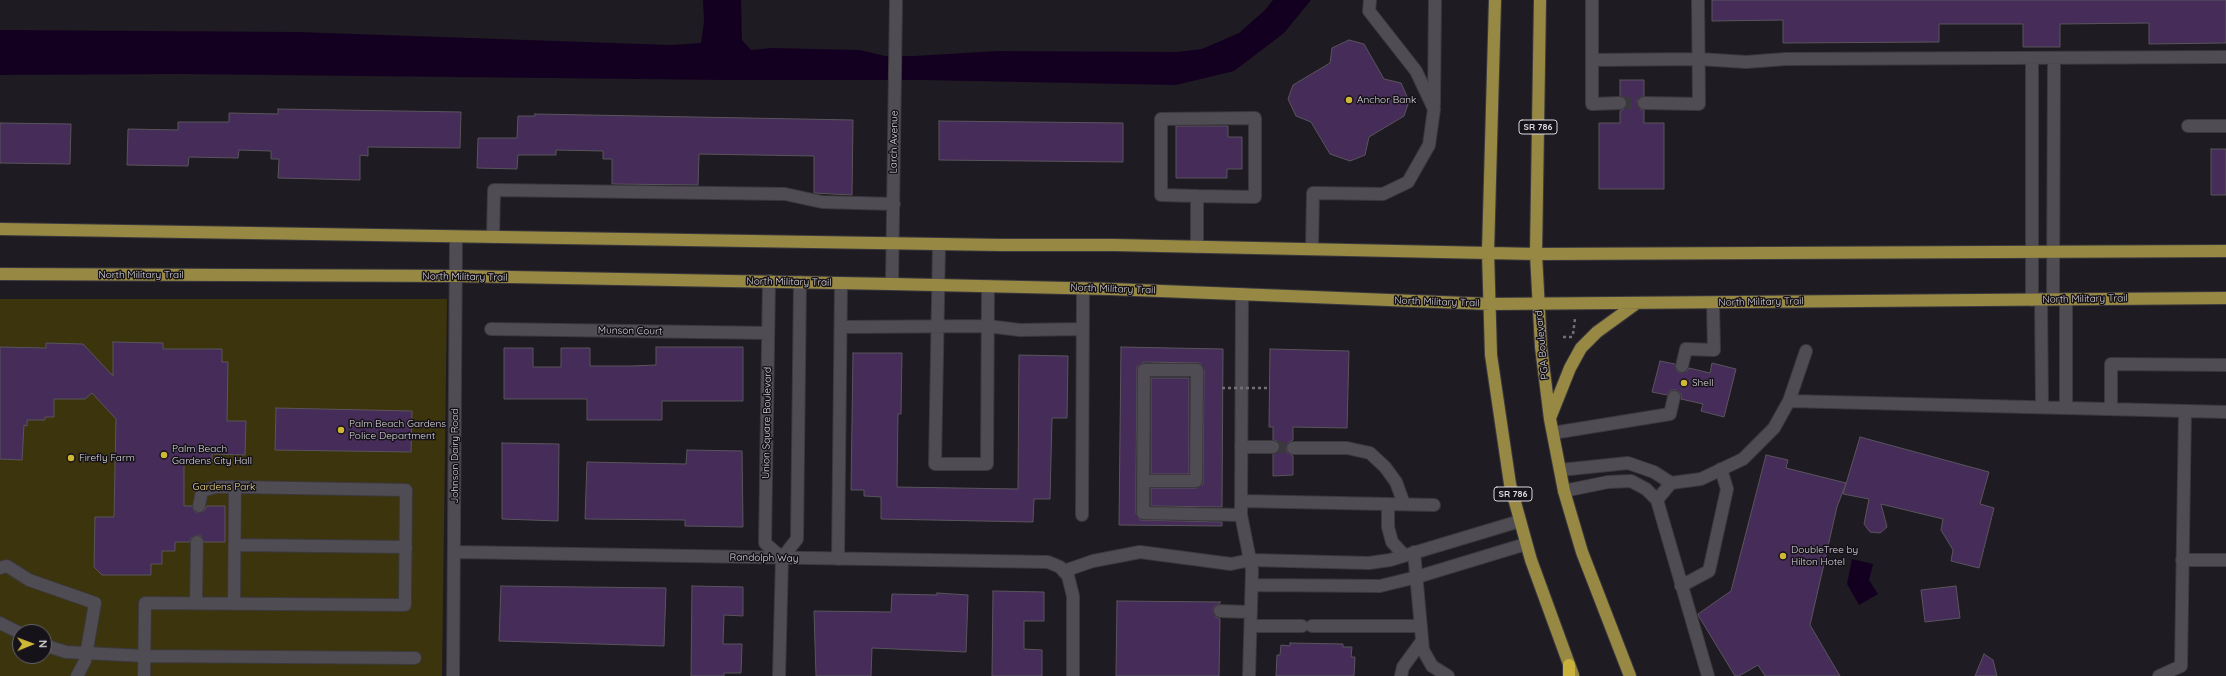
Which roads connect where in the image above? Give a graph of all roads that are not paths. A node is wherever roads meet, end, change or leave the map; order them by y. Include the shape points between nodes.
1 (896, 0) edge
2 (1370, 0) edge
3 (1435, 0) edge
4 (1494, 0) edge
5 (1540, 0) edge
6 (1592, 0) edge
7 (1698, 0) edge
8 (2226, 57) edge
9 (2032, 58) junction
10 (2054, 58) junction
11 (1699, 59) junction
12 (1592, 60) junction
13 (1620, 103) tunnel mouth
14 (1644, 103) tunnel mouth
15 (1434, 109) junction
16 (2188, 126) dead end
17 (2226, 126) edge
18 (1198, 196) junction
19 (894, 204) junction
20 (0, 229) edge
21 (456, 236) junction
22 (493, 237) junction
23 (893, 244) junction
24 (939, 244) junction
25 (1197, 247) junction
26 (1312, 249) junction
27 (2226, 251) edge
28 (1488, 252) junction
29 (2033, 252) junction
30 (2053, 252) junction
31 (1536, 254) junction
32 (0, 274) edge
33 (456, 276) junction
34 (769, 281) junction
35 (800, 282) junction
36 (841, 283) junction
37 (892, 284) junction
38 (938, 285) junction
39 (988, 286) junction
40 (1083, 288) junction
41 (1242, 294) junction
42 (2226, 298) edge
43 (2042, 299) junction
44 (2066, 299) junction
45 (1713, 302) junction
46 (1637, 303) junction
47 (1490, 304) junction
48 (1538, 304) junction
49 (987, 326) junction
50 (841, 327) junction
51 (937, 327) junction
52 (491, 329) dead end
53 (1082, 329) junction
54 (768, 333) junction
55 (1806, 351) dead end
56 (2226, 365) edge
57 (1682, 366) dead end
58 (1674, 397) dead end
59 (1788, 401) junction
60 (2042, 406) junction
61 (2066, 407) junction
62 (2111, 408) junction
63 (2185, 411) junction
64 (2226, 412) edge
65 (1550, 419) junction
66 (1553, 433) junction
67 (1242, 447) junction
68 (1273, 447) tunnel mouth
69 (1293, 448) tunnel mouth
70 (1721, 469) junction
71 (1560, 470) junction
72 (1143, 481) junction
73 (1671, 483) junction
74 (235, 487) junction
75 (1564, 491) junction
76 (1657, 500) junction
77 (1242, 501) junction
78 (1388, 504) junction
79 (1404, 504) junction
80 (1434, 505) dead end
81 (199, 506) dead end
82 (1082, 515) dead end
83 (1241, 515) junction
84 (1520, 521) junction
85 (197, 542) dead end
86 (1526, 544) junction
87 (235, 545) junction
88 (406, 547) junction
89 (455, 552) junction
90 (1409, 554) junction
91 (782, 558) junction
92 (838, 559) junction
93 (1250, 560) junction
94 (2182, 560) junction
95 (2226, 560) edge
96 (0, 568) edge
97 (1066, 573) junction
98 (1417, 577) junction
99 (1252, 585) junction
100 (1682, 586) junction
101 (196, 603) junction
102 (234, 603) junction
103 (1220, 611) dead end
104 (1251, 612) junction
105 (0, 623) edge
106 (1251, 626) junction
107 (1421, 626) junction
108 (12, 629) edge
109 (1422, 641) junction
110 (52, 648) edge
111 (86, 653) junction
112 (144, 656) junction
113 (415, 658) dead end
114 (1570, 672) edge
115 (77, 676) edge
116 (144, 676) edge
117 (453, 676) edge
118 (779, 676) edge
119 (1073, 676) edge
120 (1249, 676) edge
121 (1401, 676) edge
122 (1448, 676) edge
123 (1630, 676) edge
124 (1708, 676) edge
125 (2159, 676) edge

1 - 19 street, Larch Avenue
2 - 15 street via 1369,10 1416,71
3 - 15 street
4 - 28 main road, SR 786
5 - 31 main road, PGA Boulevard / SR 786
6 - 12 street
7 - 11 street
8 - 10 street
9 - 10 street
9 - 11 street via 1786,59 1746,62
9 - 29 street
10 - 30 street
11 - 12 street
11 - 14 street via 1699,104
12 - 13 street via 1592,104
15 - 26 street via 1429,145 1408,182 1384,194 1313,194
16 - 17 street
18 - 18 street via 1255,197 1255,118 1161,119 1161,195
18 - 25 street
19 - 22 street via 822,202 785,194 494,190
19 - 23 street, Larch Avenue
20 - 21 main road
21 - 22 main road
21 - 33 street, Johnson Dairy Road
22 - 23 main road
23 - 24 main road
23 - 37 street, Larch Avenue
24 - 25 main road
24 - 38 street
25 - 26 main road
26 - 28 main road
27 - 30 main road
28 - 31 main road
28 - 47 main road, SR 786
29 - 30 main road
29 - 31 main road
29 - 43 street
30 - 43 street
31 - 48 main road, PGA Boulevard / SR 786
32 - 33 main road, North Military Trail
33 - 34 main road, North Military Trail
33 - 89 street, Johnson Dairy Road
34 - 35 main road, North Military Trail
34 - 54 street, Union Square Boulevard
35 - 36 main road, North Military Trail
35 - 91 street via 797,539
36 - 37 main road, North Military Trail
36 - 50 street
37 - 38 main road, North Military Trail
38 - 39 main road, North Military Trail
38 - 51 street
39 - 40 main road, North Military Trail
39 - 49 street
40 - 41 main road, North Military Trail
40 - 53 street
41 - 47 main road, North Military Trail
41 - 67 street
42 - 44 main road, North Military Trail
43 - 44 main road, North Military Trail
43 - 45 main road, North Military Trail
43 - 60 street
44 - 61 street
45 - 46 main road, North Military Trail
45 - 57 street via 1714,350 1686,349
46 - 48 main road, North Military Trail
46 - 65 main road via 1597,332 1581,348 1570,368
47 - 48 main road, North Military Trail
47 - 84 main road, SR 786 via 1491,355 1510,484
48 - 65 main road, PGA Boulevard / SR 786
49 - 51 street
49 - 51 street via 987,464 936,464
49 - 53 street via 1020,330
50 - 51 street
50 - 92 street
52 - 54 street, Munson Court
53 - 82 street
54 - 91 street, Union Square Boulevard via 765,543
55 - 59 street
56 - 62 street via 2111,364
58 - 66 street via 1670,414
59 - 60 street
59 - 70 street via 1774,428 1743,459
60 - 61 street
61 - 62 street
62 - 63 street
63 - 64 street
63 - 94 street
65 - 66 main road, PGA Boulevard / SR 786
66 - 71 main road, PGA Boulevard / SR 786
67 - 68 street
67 - 77 street
69 - 79 street via 1348,448 1370,453 1396,482
70 - 73 street via 1701,479
70 - 100 street via 1727,489 1709,572
71 - 73 street via 1628,463 1654,472
71 - 75 main road, PGA Boulevard / SR 786
72 - 72 street via 1144,370 1197,370 1196,482
72 - 83 street via 1143,513
73 - 76 street
74 - 81 street via 216,487 202,491
74 - 87 street
74 - 88 street via 406,490
75 - 76 street via 1608,482 1631,481 1646,489
75 - 123 main road, PGA Boulevard / SR 786 via 1582,552
76 - 100 street
77 - 78 street
77 - 83 street
78 - 79 street
78 - 90 street via 1388,527 1392,542
79 - 80 street
83 - 93 street
84 - 86 main road, SR 786
84 - 90 street
85 - 101 street
86 - 98 street
86 - 114 main road, SR 786
87 - 88 street
87 - 102 street
88 - 102 street via 405,605
89 - 91 street, Randolph Way
89 - 117 street, Johnson Dairy Road
90 - 93 street via 1369,563
90 - 98 street
91 - 92 street, Randolph Way
91 - 118 street
92 - 97 street, Randolph Way via 1048,562
93 - 97 street via 1231,564 1140,552 1093,561
93 - 99 street
94 - 95 street
94 - 125 street via 2181,666
96 - 111 street via 7,566 29,580 95,604
97 - 119 street via 1073,596
98 - 99 street via 1380,586
98 - 107 street
99 - 104 street
100 - 124 street
101 - 102 street
101 - 112 street via 145,603
103 - 104 street
104 - 106 street
105 - 108 street
106 - 107 street
106 - 120 street
107 - 109 street
109 - 121 street via 1403,667
109 - 122 street via 1423,650 1432,666
110 - 111 street via 66,652
111 - 112 street
111 - 115 street
112 - 113 street
112 - 116 street

